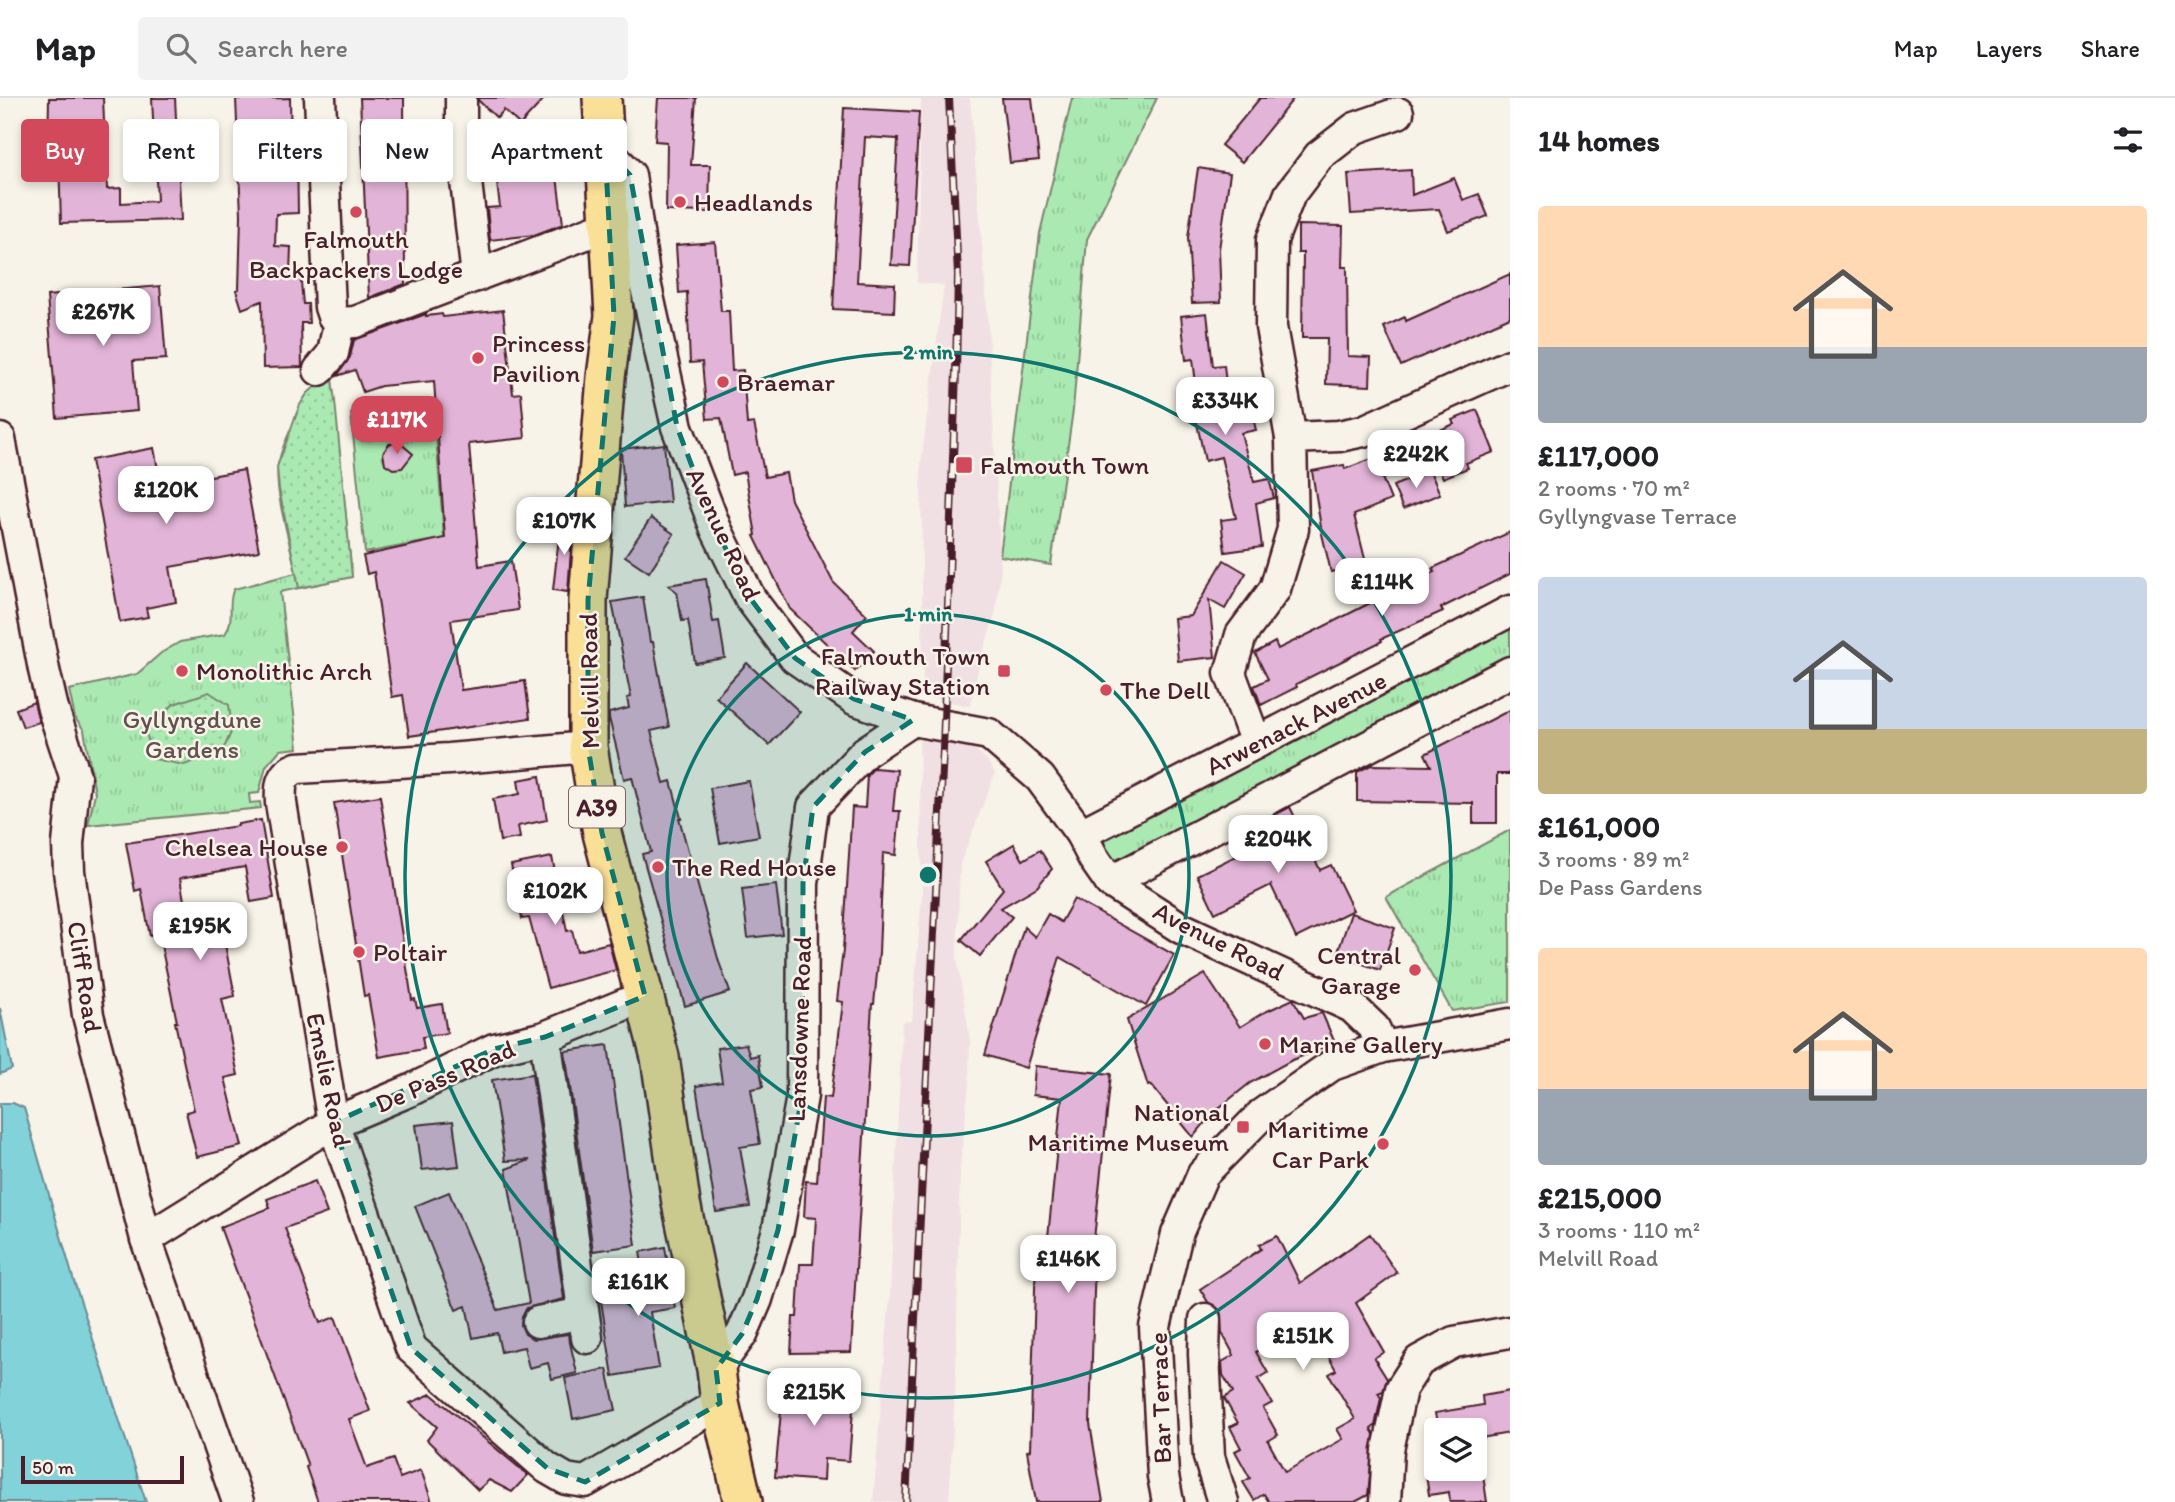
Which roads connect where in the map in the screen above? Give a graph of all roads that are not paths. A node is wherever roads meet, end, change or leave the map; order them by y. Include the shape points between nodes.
1 (320, 98) edge
2 (461, 98) edge
3 (602, 98) edge
4 (1398, 113) dead end
5 (603, 119) edge
6 (627, 172) edge
7 (606, 182) edge
8 (609, 226) junction
9 (477, 276) junction
10 (339, 323) junction
11 (1510, 365) edge
12 (319, 370) dead end
13 (0, 439) edge
14 (1291, 439) junction
15 (1510, 611) edge
16 (1510, 672) edge
17 (913, 720) junction
18 (1256, 743) junction
19 (588, 747) junction
20 (1081, 834) junction
21 (1110, 882) junction
22 (645, 996) junction
23 (1510, 1024) edge
24 (545, 1037) junction
25 (1383, 1047) junction
26 (332, 1124) junction
27 (146, 1240) junction
28 (1205, 1319) dead end
29 (538, 1322) dead end
30 (1510, 1332) edge
31 (718, 1386) junction
32 (238, 1502) edge
33 (743, 1502) edge
34 (1168, 1502) edge
35 (1223, 1502) edge
36 (1385, 1502) edge

1 - 10 street via 330,307
2 - 9 street via 461,139
3 - 5 main road, Melvill Road / A39
4 - 14 street via 1355,128 1319,156 1290,194 1272,240 1271,327
6 - 17 street, Avenue Road via 645,282 677,427 716,529 750,598 795,657 854,699
7 - 8 main road, Melvill Road / A39
8 - 9 street
8 - 19 main road, Melvill Road / A39 via 614,316 588,600
9 - 10 street
10 - 12 street via 333,352
11 - 14 street via 1363,431
13 - 27 street, Cliff Road via 44,670 75,776 69,872 88,1015
14 - 18 street via 1293,529 1275,589 1241,635 1230,674
15 - 18 street, Arwenack Avenue
16 - 21 street, Arwenack Avenue
17 - 20 street, Avenue Road via 989,734 1040,778
17 - 31 street, Lansdowne Road via 865,751 813,807 803,883 802,1096 778,1230 757,1299
18 - 20 street, Arwenack Avenue
19 - 22 main road, Melvill Road / A39 via 601,834
19 - 26 street, Emslie Road via 297,768 282,779 281,803
20 - 21 street, Avenue Road
21 - 25 street, Avenue Road via 1181,928 1352,1007 1374,1028
22 - 24 street, De Pass Road
22 - 31 main road, Melvill Road / A39 via 660,1057 681,1203
23 - 25 street
24 - 26 street, De Pass Road via 494,1049
24 - 29 street via 585,1325
25 - 34 street, Bar Terrace via 1332,1065 1262,1114 1203,1174 1177,1234 1155,1327
26 - 27 street, De Pass Road
26 - 31 street, Emslie Road via 411,1348 547,1468 566,1479 585,1482
27 - 32 street, Cliff Road
28 - 35 street via 1209,1457
30 - 36 street via 1454,1342 1419,1361 1401,1389 1388,1450
31 - 33 main road, Melvill Road / A39

